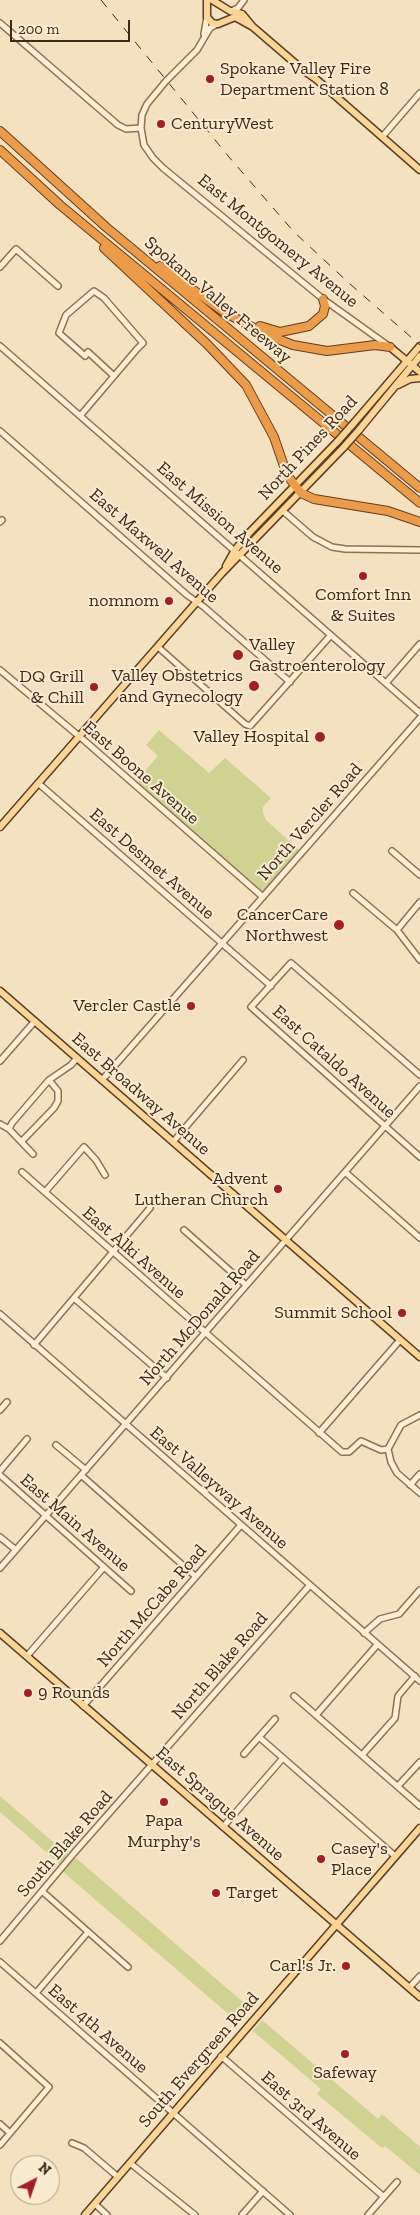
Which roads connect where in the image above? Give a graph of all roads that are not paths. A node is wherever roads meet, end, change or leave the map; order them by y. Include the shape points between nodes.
1 (206, 0) edge
2 (212, 0) edge
3 (243, 2) edge
4 (224, 7) junction
5 (240, 13) junction
6 (207, 14) junction
7 (0, 23) edge
8 (221, 23) junction
9 (253, 27) junction
10 (204, 37) junction
11 (420, 93) edge
12 (415, 99) junction
13 (420, 104) edge
14 (141, 128) junction
15 (0, 131) edge
16 (382, 137) junction
17 (0, 150) edge
18 (420, 170) edge
19 (60, 205) junction
20 (106, 226) junction
21 (0, 268) edge
22 (58, 286) dead end
23 (323, 298) junction
24 (224, 312) junction
25 (0, 346) edge
26 (420, 346) edge
27 (390, 347) junction
28 (420, 356) edge
29 (406, 360) junction
30 (412, 365) junction
31 (420, 372) edge
32 (114, 376) junction
33 (420, 378) edge
34 (393, 389) junction
35 (80, 416) junction
36 (0, 431) edge
37 (420, 488) edge
38 (298, 490) junction
39 (420, 503) edge
40 (283, 511) junction
41 (420, 522) edge
42 (235, 550) junction
43 (420, 550) edge
44 (241, 555) junction
45 (222, 573) junction
46 (197, 602) junction
47 (331, 635) junction
48 (420, 644) edge
49 (158, 647) junction
50 (0, 670) edge
51 (290, 682) junction
52 (386, 684) junction
53 (420, 713) edge
54 (420, 718) edge
55 (79, 737) junction
56 (38, 783) junction
57 (0, 827) edge
58 (392, 851) dead end
59 (420, 875) edge
60 (353, 893) dead end
61 (263, 897) junction
62 (420, 902) edge
63 (396, 930) junction
64 (223, 944) junction
65 (420, 960) edge
66 (271, 986) junction
67 (0, 991) edge
68 (35, 1022) junction
69 (78, 1058) junction
70 (243, 1060) dead end
71 (0, 1061) edge
72 (420, 1075) edge
73 (49, 1080) junction
74 (102, 1080) junction
75 (420, 1086) edge
76 (0, 1124) edge
77 (385, 1127) junction
78 (9, 1129) junction
79 (22, 1142) junction
80 (173, 1142) junction
81 (33, 1154) dead end
82 (420, 1157) edge
83 (22, 1172) dead end
84 (345, 1172) junction
85 (105, 1175) dead end
86 (45, 1192) junction
87 (150, 1208) dead end
88 (184, 1230) dead end
89 (420, 1238) edge
90 (286, 1240) junction
91 (112, 1253) junction
92 (246, 1285) junction
93 (74, 1298) junction
94 (0, 1314) edge
95 (205, 1332) junction
96 (400, 1340) junction
97 (34, 1344) junction
98 (420, 1357) edge
99 (167, 1378) junction
100 (6, 1402) dead end
101 (0, 1410) edge
102 (420, 1415) edge
103 (126, 1425) junction
104 (319, 1433) junction
105 (27, 1439) dead end
106 (56, 1445) dead end
107 (388, 1449) junction
108 (86, 1470) junction
109 (0, 1471) edge
110 (420, 1474) edge
111 (0, 1475) edge
112 (81, 1475) junction
113 (410, 1486) junction
114 (420, 1493) edge
115 (45, 1516) junction
116 (241, 1525) junction
117 (0, 1537) edge
118 (16, 1550) junction
119 (104, 1567) junction
120 (0, 1568) edge
121 (196, 1576) junction
122 (310, 1585) junction
123 (420, 1590) edge
124 (131, 1591) dead end
125 (0, 1633) edge
126 (364, 1633) junction
127 (377, 1645) junction
128 (27, 1656) junction
129 (419, 1679) edge
130 (294, 1696) dead end
131 (83, 1706) junction
132 (316, 1715) junction
133 (275, 1718) dead end
134 (259, 1737) junction
135 (244, 1754) dead end
136 (362, 1755) junction
137 (283, 1758) junction
138 (420, 1762) edge
139 (152, 1765) junction
140 (398, 1786) junction
141 (420, 1806) edge
142 (224, 1827) junction
143 (420, 1828) edge
144 (395, 1856) junction
145 (43, 1892) junction
146 (336, 1925) junction
147 (88, 1932) junction
148 (0, 1941) edge
149 (0, 1962) edge
150 (128, 1967) dead end
151 (420, 1976) edge
152 (409, 1988) junction
153 (36, 1993) junction
154 (420, 1997) edge
155 (0, 2043) edge
156 (221, 2056) junction
157 (173, 2112) junction
158 (0, 2124) edge
159 (10, 2133) junction
160 (72, 2143) dead end
161 (0, 2145) edge
162 (130, 2164) junction
163 (118, 2178) junction
164 (397, 2182) dead end
165 (263, 2191) junction
166 (384, 2197) junction
167 (95, 2204) junction
168 (85, 2215) edge
169 (107, 2215) edge
170 (194, 2215) edge
171 (242, 2215) edge
172 (290, 2215) edge
173 (368, 2215) edge

1 - 6 main road
2 - 4 main road
3 - 4 street via 236,10
3 - 5 street
4 - 5 main road
4 - 6 main road via 212,5
4 - 8 main road via 227,16
5 - 9 main road
6 - 8 main road via 212,22
6 - 10 street
7 - 14 street via 116,124 126,129
8 - 9 main road via 235,17
8 - 10 street via 210,28
9 - 16 main road
10 - 14 street via 195,53 148,104 142,115
11 - 12 street
12 - 13 street
12 - 16 street
14 - 23 street, East Montgomery Avenue via 144,145 153,158
15 - 20 highway, Spokane Valley Freeway
16 - 18 main road
17 - 19 highway, Spokane Valley Freeway
19 - 38 highway via 246,385 274,437 287,476
19 - 39 highway, Spokane Valley Freeway
20 - 24 highway
20 - 37 highway, Spokane Valley Freeway
21 - 22 street via 16,249
23 - 24 highway via 325,306 321,317 309,326 289,332 272,331
23 - 27 street, East Montgomery Avenue
24 - 27 highway via 268,335 312,350 375,345
25 - 35 street, East Mission Avenue
26 - 27 main road via 405,352
26 - 29 main road, North Pines Road
27 - 29 main road, East Montgomery Avenue
28 - 30 main road, North Pines Road
29 - 30 main road, East Montgomery Avenue
29 - 38 main road, North Pines Road, bridge
30 - 31 main road, East Montgomery Avenue
30 - 34 main road, North Pines Road
32 - 32 street via 143,342 94,291 66,315 59,333 85,356 88,352
32 - 35 street
33 - 34 main road via 403,382
34 - 38 main road, North Pines Road, bridge via 344,447
35 - 42 street, East Mission Avenue
36 - 46 street, East Maxwell Avenue
38 - 40 main road, North Pines Road
38 - 41 highway via 320,500 388,511
38 - 42 main road, North Pines Road
40 - 43 street via 312,537 332,547
40 - 44 main road, North Pines Road
42 - 44 street, East Mission Avenue
42 - 45 main road, North Pines Road
44 - 45 main road, North Pines Road
44 - 47 street, East Mission Avenue
45 - 46 main road, North Pines Road
46 - 49 main road, North Pines Road
46 - 51 street, East Maxwell Avenue
47 - 51 street
47 - 52 street, East Mission Avenue
48 - 52 street
49 - 51 street via 250,726
49 - 55 main road, North Pines Road
50 - 55 street, East Boone Avenue
52 - 53 street, East Mission Avenue
54 - 61 street, North Vercler Road
55 - 56 main road, North Pines Road
55 - 61 street, East Boone Avenue
56 - 57 main road, North Pines Road
56 - 64 street, East Desmet Avenue
58 - 59 street
60 - 63 street
61 - 64 street, North Vercler Road
62 - 63 street
63 - 65 street
64 - 66 street, East Desmet Avenue
64 - 74 street, North Vercler Road
66 - 72 street via 291,963
66 - 77 street, East Cataldo Avenue via 252,1007
67 - 68 main road, East Broadway Avenue
68 - 69 main road, East Broadway Avenue
68 - 71 street
69 - 73 street
69 - 74 main road, East Broadway Avenue
70 - 80 street
73 - 78 street
73 - 79 street via 58,1092 58,1101
74 - 80 main road, East Broadway Avenue
75 - 77 street, North McDonald Road
76 - 78 street
77 - 82 street, East Cataldo Avenue
77 - 84 street, North McDonald Road
78 - 79 street
79 - 81 street
80 - 90 main road, East Broadway Avenue
83 - 86 street, East Alki Avenue
84 - 89 street
84 - 90 street, North McDonald Road
85 - 86 street via 84,1147
86 - 91 street, East Alki Avenue
87 - 91 street
88 - 92 street
90 - 92 street, North McDonald Road
90 - 96 main road, East Broadway Avenue
91 - 93 street
91 - 95 street, East Alki Avenue
92 - 95 street, North McDonald Road
93 - 97 street
93 - 99 street
94 - 97 street, East Valleyway Avenue
95 - 99 street, North McDonald Road
95 - 104 street, East Alki Avenue
96 - 98 main road, East Broadway Avenue
96 - 104 street
97 - 103 street, East Valleyway Avenue
99 - 103 street, North McDonald Road
100 - 101 street
102 - 107 street via 401,1425
103 - 108 street, North McDonald Road
103 - 116 street, East Valleyway Avenue
104 - 107 street, East Alki Avenue via 342,1452 349,1452 361,1441 381,1450
105 - 109 street
106 - 108 street
107 - 113 street via 397,1473
108 - 112 street, North McDonald Road
110 - 113 street
111 - 115 street, East Main Avenue
112 - 115 street, North McDonald Road
112 - 121 street
113 - 114 street
115 - 118 street, North McDonald Road
115 - 119 street, East Main Avenue
116 - 121 street, North McCabe Road
116 - 122 street, East Valleyway Avenue
117 - 118 street
118 - 120 street, North McDonald Road
119 - 124 street, East Main Avenue
119 - 128 street
121 - 131 street, North McCabe Road
122 - 126 street, East Valleyway Avenue
122 - 139 street, North Blake Road
123 - 126 street via 399,1614 380,1619
125 - 128 main road, East Sprague Avenue
126 - 127 street, East Valleyway Avenue
127 - 129 street, East Valleyway Avenue
127 - 132 street
128 - 131 main road, East Sprague Avenue
129 - 136 street via 398,1696 395,1718
130 - 132 street
131 - 139 main road, East Sprague Avenue
132 - 136 street
133 - 134 street
134 - 135 street
134 - 137 street
136 - 140 street
137 - 142 street
137 - 144 street
138 - 140 street
139 - 142 main road, East Sprague Avenue
139 - 145 street, South Blake Road
140 - 141 street
142 - 146 main road, East Sprague Avenue
143 - 144 main road, South Evergreen Road
144 - 146 main road, South Evergreen Road
145 - 147 street
145 - 148 street, South Blake Road
146 - 152 main road, East Sprague Avenue
146 - 156 main road, South Evergreen Road
147 - 150 street
147 - 153 street
149 - 153 street, East 4th Avenue
151 - 152 street
152 - 154 main road, East Sprague Avenue
153 - 157 street, East 4th Avenue
155 - 159 street via 49,2086
156 - 157 main road, South Evergreen Road
156 - 166 street, East 3rd Avenue
157 - 162 main road, South Evergreen Road
157 - 165 street, East 4th Avenue
158 - 159 street
159 - 161 street
160 - 163 street via 84,2148
162 - 163 main road, South Evergreen Road
162 - 170 street
163 - 167 main road, South Evergreen Road
164 - 166 street
165 - 171 street
165 - 172 street, East 4th Avenue
166 - 173 street
167 - 168 main road, South Evergreen Road
167 - 169 street

